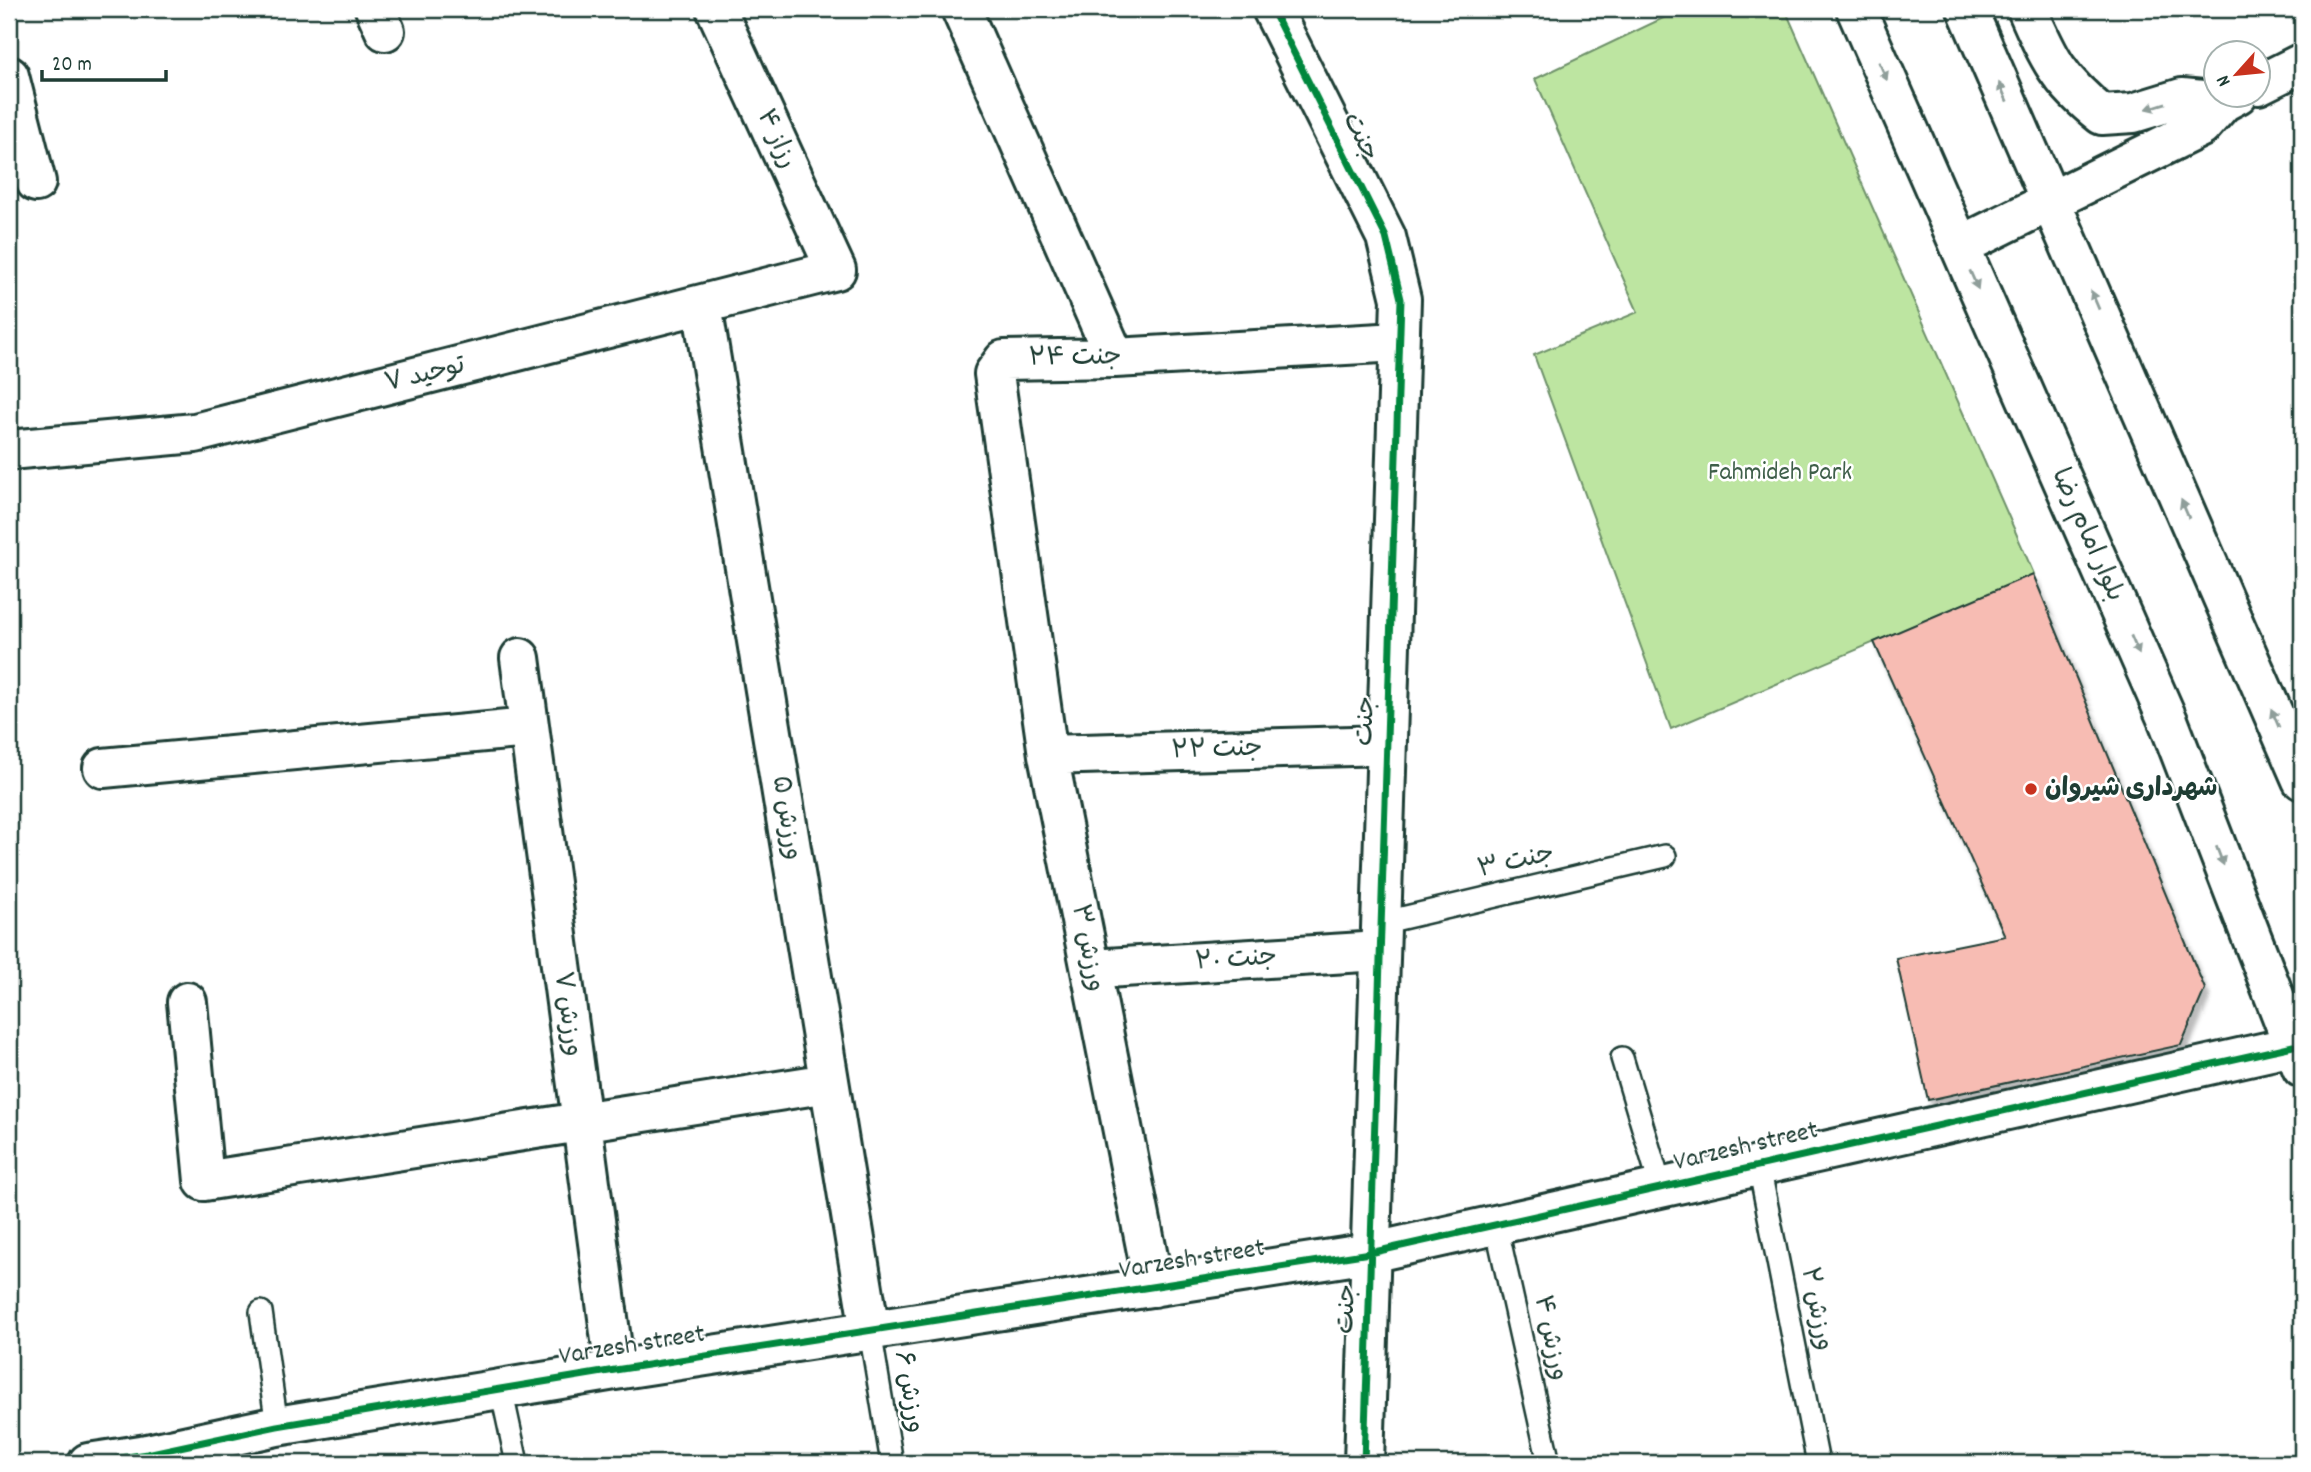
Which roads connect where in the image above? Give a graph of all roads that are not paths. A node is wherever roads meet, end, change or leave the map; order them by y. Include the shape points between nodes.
1 (716, 9) edge
2 (961, 9) edge
3 (1272, 9) edge
4 (1856, 9) edge
5 (1967, 9) edge
6 (2027, 9) edge
7 (2302, 63) edge
8 (9, 76) edge
9 (2272, 78) edge
10 (2202, 98) edge
11 (2220, 108) edge
12 (36, 182) dead end
13 (2052, 201) junction
14 (1960, 246) junction
15 (836, 270) joint
16 (702, 304) junction
17 (1399, 342) junction
18 (1115, 358) junction
19 (9, 450) edge
20 (1026, 609) joint
21 (520, 658) dead end
22 (529, 728) junction
23 (1387, 745) junction
24 (1048, 755) junction
25 (2298, 763) edge
26 (103, 768) dead end
27 (1665, 856) dead end
28 (1380, 937) junction
29 (1091, 970) junction
30 (187, 1002) dead end
31 (2298, 1057) edge
32 (1622, 1058) dead end
33 (829, 1083) junction
34 (582, 1124) junction
35 (1759, 1166) junction
36 (1661, 1188) junction
37 (1496, 1225) junction
38 (1370, 1253) junction
39 (1154, 1287) junction
40 (261, 1312) dead end
41 (870, 1331) junction
42 (615, 1370) junction
43 (501, 1389) junction
44 (277, 1426) junction
45 (148, 1459) edge
46 (88, 1463) edge
47 (517, 1463) edge
48 (892, 1463) edge
49 (1364, 1463) edge
50 (1549, 1463) edge
51 (1818, 1463) edge

1 - 15 street, رزاز ۴
2 - 18 street
3 - 17 street, جنت via 1386,237 1401,299
4 -> 14 street, بلوار امام رضا
13 -> 5 street
10 -> 6 street via 2102,115 2071,90 2048,56
7 - 9 street
8 - 12 street
11 - 13 street via 2200,127
13 - 14 street
25 -> 13 street
14 -> 31 street, بلوار امام رضا via 2169,723
15 - 16 street, توحید ۷
16 - 19 street, توحید ۷ via 195,433
16 - 33 street, ورزش ۵
17 - 18 street, جنت ۲۴
17 - 23 street, جنت
18 - 20 street, جنت ۲۴ via 1004,360 994,374
20 - 24 street, ورزش ۳
21 - 22 street, ورزش ۷
22 - 26 street
22 - 34 street, ورزش ۷
23 - 24 street, جنت ۲۲
23 - 28 street, جنت
24 - 29 street, ورزش ۳
27 - 28 lane, جنت ۳
28 - 29 street, جنت ۲۰
28 - 38 street, جنت
29 - 39 street, ورزش ۳
30 - 34 street via 204,1181
31 - 35 street, Varzesh street
32 - 36 lane
33 - 34 street
33 - 41 street, ورزش ۵
34 - 42 street, ورزش ۷
35 - 36 street, Varzesh street
35 - 51 lane, ورزش ۲
36 - 37 street, Varzesh street
37 - 38 street, Varzesh street
37 - 50 lane, ورزش ۴
38 - 39 street, Varzesh street
38 - 49 street, جنت
39 - 41 street, Varzesh street
40 - 44 lane
41 - 42 street, Varzesh street
41 - 48 lane, ورزش ۶
42 - 43 street, Varzesh street
43 - 44 street, Varzesh street
43 - 47 lane
44 - 45 street, Varzesh street
45 - 46 street, Varzesh street

